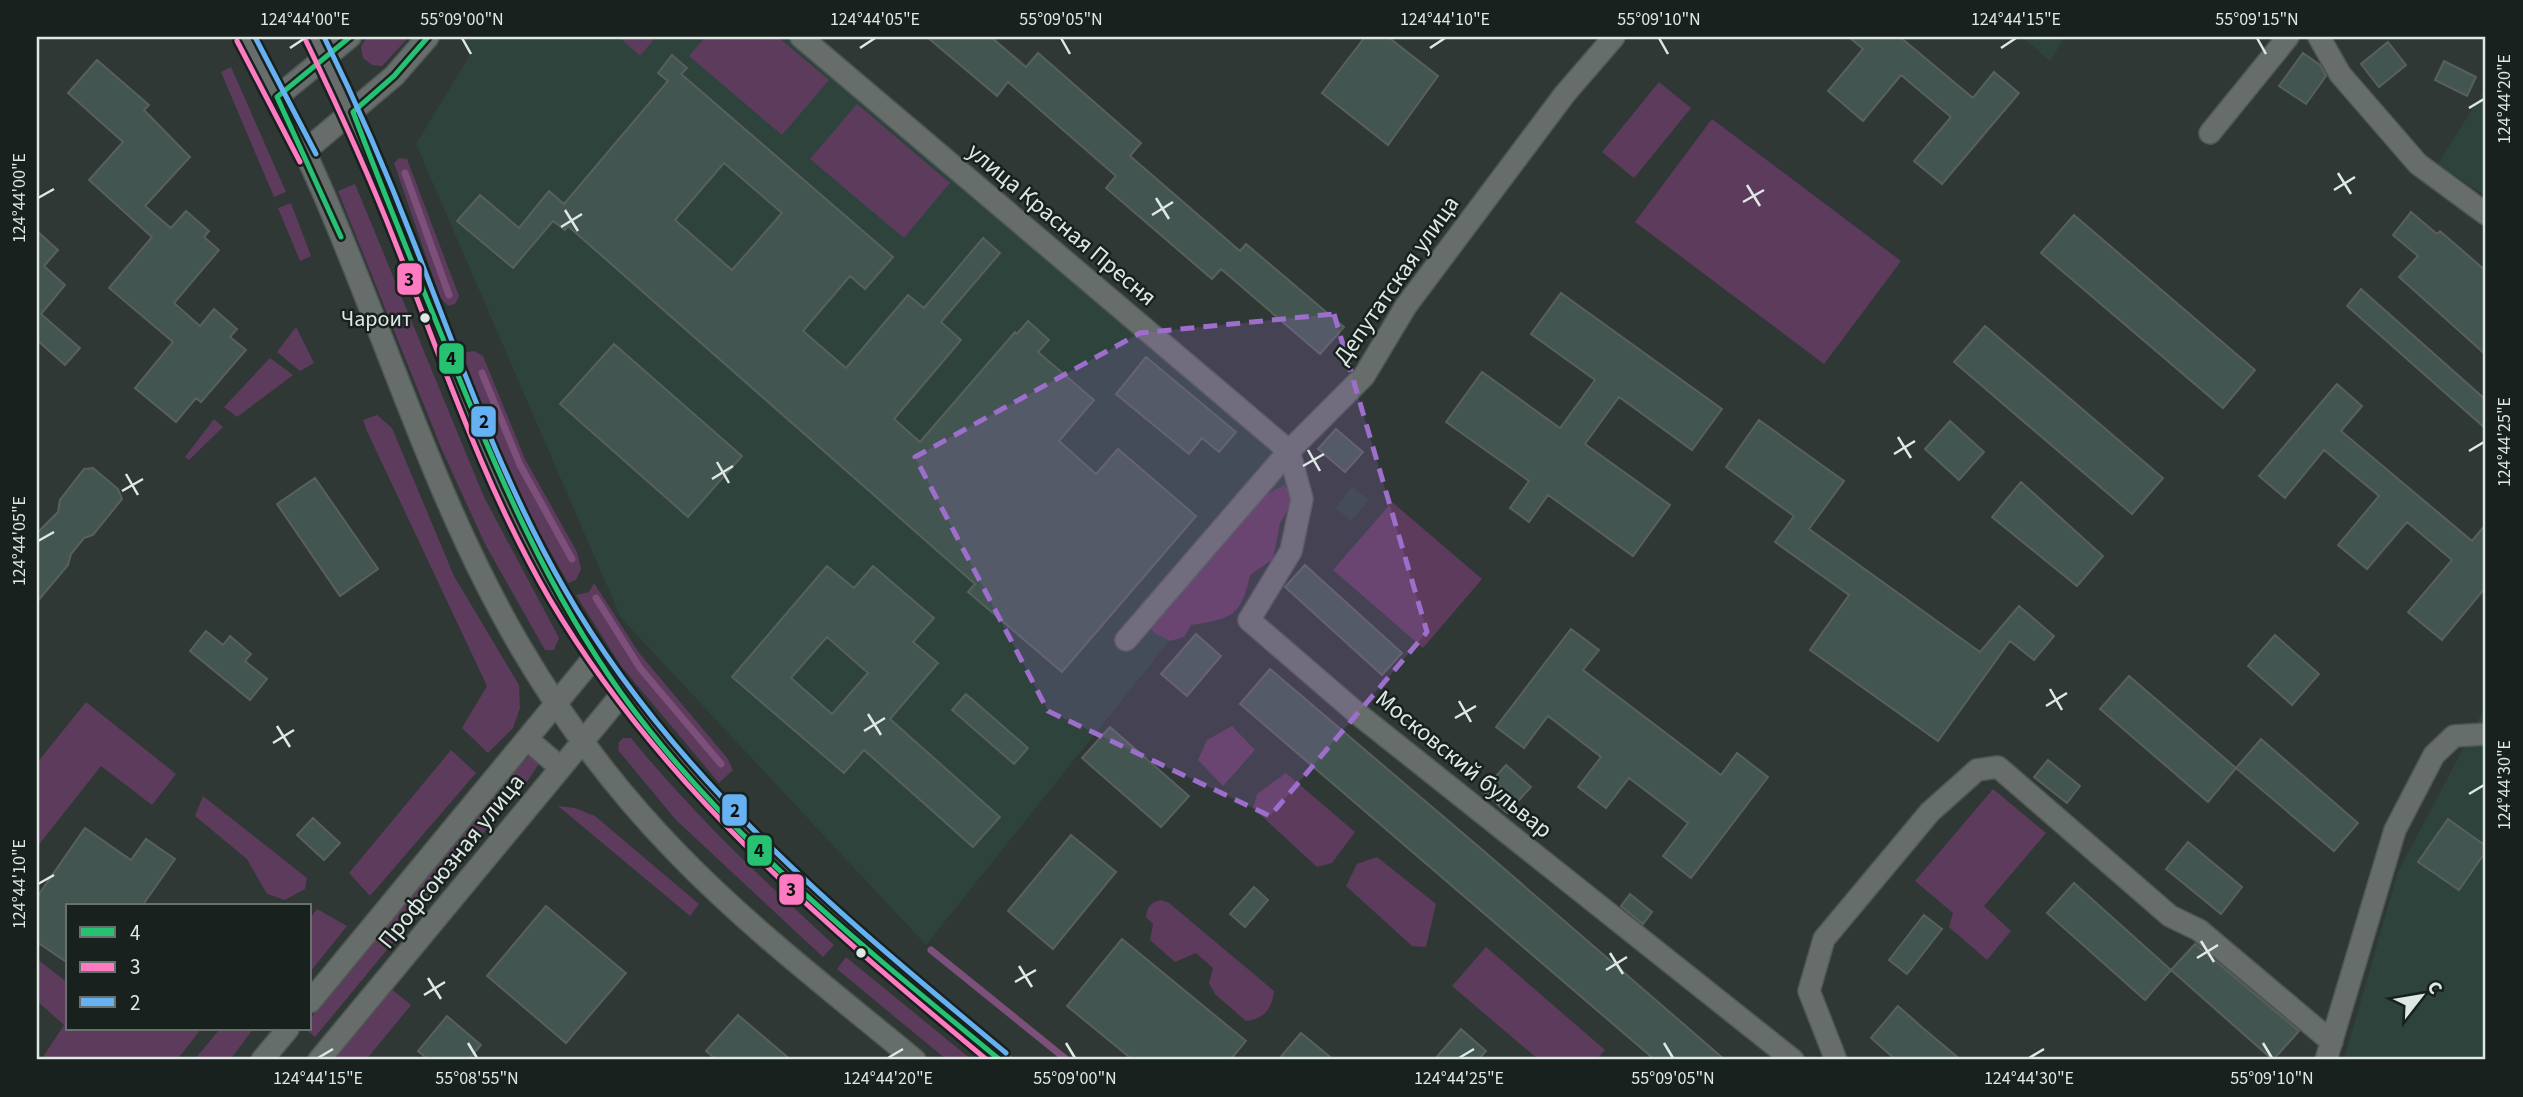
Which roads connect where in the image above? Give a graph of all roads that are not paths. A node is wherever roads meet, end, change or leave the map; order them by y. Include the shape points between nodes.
1 (245, 37) edge
2 (314, 37) edge
3 (350, 37) edge
4 (428, 37) edge
5 (802, 37) edge
6 (1614, 37) edge
7 (2288, 37) edge
8 (2319, 37) edge
9 (326, 58) junction
10 (277, 97) junction
11 (353, 112) junction
12 (2210, 134) dead end
13 (305, 151) junction
14 (2486, 214) edge
15 (1289, 451) junction
16 (1126, 640) dead end
17 (596, 655) junction
18 (622, 694) junction
19 (555, 704) junction
20 (2486, 734) edge
21 (527, 739) junction
22 (583, 741) junction
23 (561, 768) junction
24 (312, 1000) edge
25 (287, 1030) edge
26 (2329, 1051) edge
27 (262, 1060) edge
28 (319, 1060) edge
29 (915, 1060) edge
30 (1000, 1060) edge
31 (1793, 1060) edge
32 (1836, 1060) edge

1 - 10 street
2 - 9 street
3 - 9 street
4 - 11 street via 394,76
5 - 15 street, улица Красная Пресня
6 - 15 street, Депутатская улица via 1564,95 1406,306 1364,376
7 - 12 street
8 - 14 street via 2340,74 2418,164
9 - 10 street
9 - 11 street
10 - 13 street
11 - 13 street
11 - 17 street via 524,530 556,593
13 - 19 street via 460,528
15 - 16 street, Депутатская улица
15 - 31 street, Московский бульвар via 1302,499 1292,551 1249,620 1358,715
17 - 18 street
17 - 19 street, Профсоюзная улица
18 - 22 street, Профсоюзная улица
18 - 30 street via 718,811 769,861
19 - 21 street, Профсоюзная улица
19 - 22 street
20 - 26 street via 2454,736 2434,755 2395,830
21 - 23 street
21 - 24 street, Профсоюзная улица
22 - 23 street, Профсоюзная улица
22 - 29 street via 676,852
23 - 28 street, Профсоюзная улица
25 - 27 street
26 - 32 street via 2199,930 2170,916 1998,767 1977,770 1930,812 1824,939 1809,991

